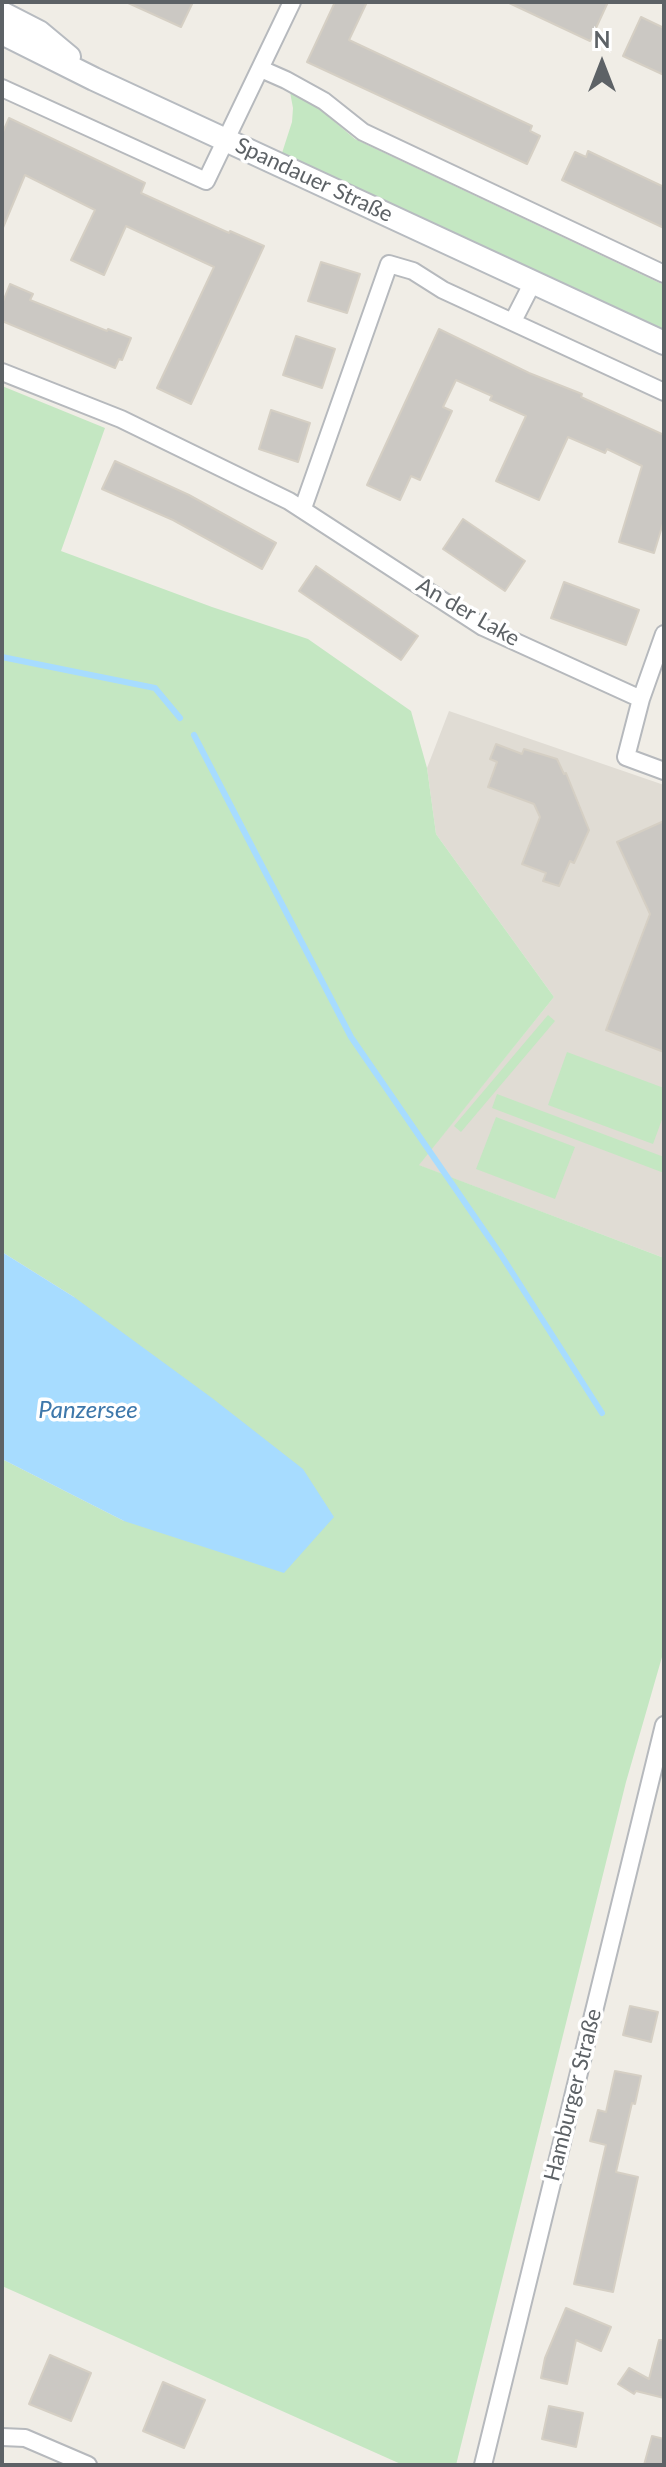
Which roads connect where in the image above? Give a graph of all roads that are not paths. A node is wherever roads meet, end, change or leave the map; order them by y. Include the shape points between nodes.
1 (292, 2) edge
2 (2, 13) edge
3 (2, 33) edge
4 (261, 69) junction
5 (94, 79) junction
6 (2, 88) edge
7 (227, 140) junction
8 (664, 274) edge
9 (533, 282) junction
10 (513, 321) junction
11 (664, 343) edge
12 (2, 372) edge
13 (664, 392) edge
14 (303, 508) junction
15 (664, 634) edge
16 (641, 699) junction
17 (664, 771) edge
18 (664, 1725) edge
19 (2, 2437) edge
20 (88, 2465) edge
21 (483, 2465) edge

1 - 4 street
2 - 5 main road, Spandauer Straße via 39,32
3 - 5 main road, Spandauer Straße
4 - 7 street
4 - 8 street via 324,101 363,132
5 - 7 main road, Spandauer Straße
6 - 7 street via 206,181
7 - 9 main road, Spandauer Straße
9 - 10 street
9 - 11 main road, Spandauer Straße
10 - 13 street
10 - 14 street via 389,264
12 - 14 street, An der Lake via 121,419
14 - 16 street, An der Lake via 483,627
15 - 16 street
16 - 17 street via 626,757
18 - 21 street, Hamburger Straße
19 - 20 street via 25,2438

